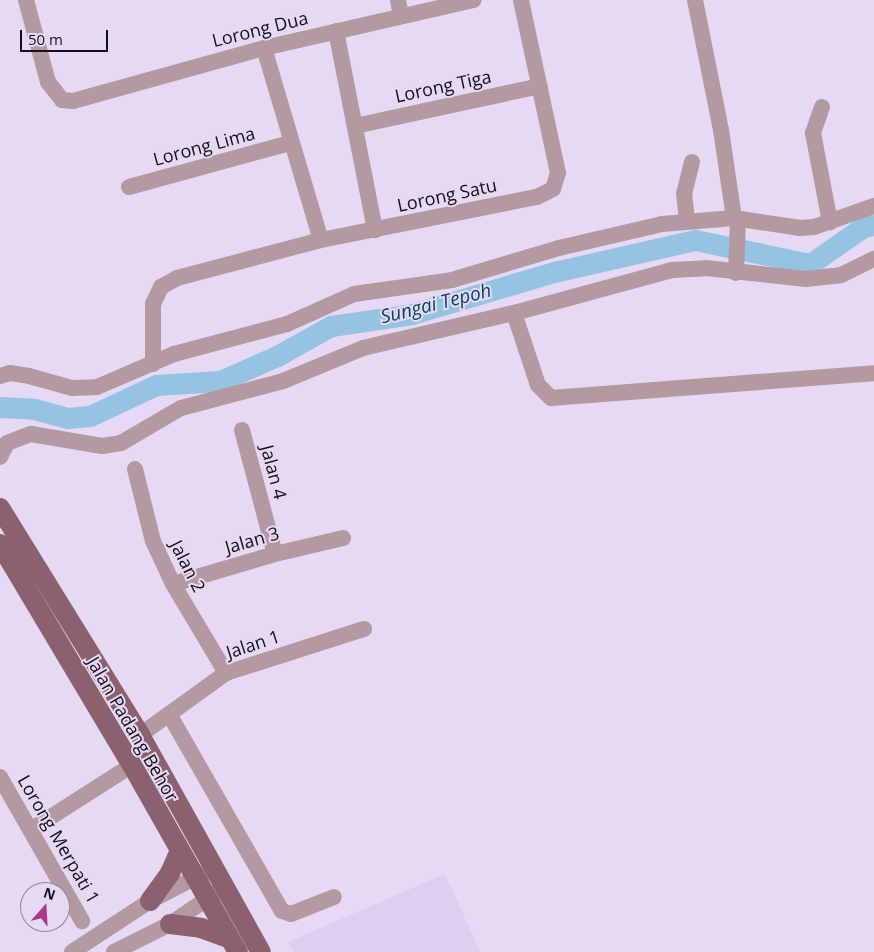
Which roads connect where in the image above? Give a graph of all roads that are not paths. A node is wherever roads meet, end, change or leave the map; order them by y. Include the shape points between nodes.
1 (26, 0) edge
2 (398, 0) edge
3 (474, 0) edge
4 (521, 0) edge
5 (695, 0) edge
6 (401, 16) junction
7 (336, 31) junction
8 (264, 48) junction
9 (540, 86) junction
10 (822, 107) dead end
11 (355, 126) junction
12 (290, 144) junction
13 (692, 162) dead end
14 (128, 187) dead end
15 (874, 206) edge
16 (687, 221) junction
17 (737, 222) junction
18 (830, 222) junction
19 (375, 230) junction
20 (321, 240) junction
21 (874, 259) edge
22 (737, 267) junction
23 (514, 314) junction
24 (153, 364) junction
25 (874, 373) edge
26 (0, 376) edge
27 (242, 430) dead end
28 (0, 457) edge
29 (136, 469) dead end
30 (0, 508) edge
31 (343, 538) dead end
32 (0, 544) edge
33 (274, 554) junction
34 (173, 584) junction
35 (364, 629) dead end
36 (226, 673) junction
37 (169, 714) junction
38 (140, 735) junction
39 (132, 765) junction
40 (0, 776) edge
41 (32, 829) junction
42 (180, 851) junction
43 (214, 868) junction
44 (196, 879) junction
45 (225, 887) junction
46 (334, 897) dead end
47 (207, 898) junction
48 (150, 902) junction
49 (82, 921) dead end
50 (170, 924) junction
51 (233, 945) edge
52 (117, 951) edge
53 (72, 952) edge
54 (261, 952) edge

1 - 8 street, Lorong Dua via 48,82 56,95 73,101
2 - 6 street
3 - 6 street, Lorong Dua
4 - 9 street, Lorong Satu
5 - 17 street
6 - 7 street, Lorong Dua
7 - 8 street, Lorong Dua
7 - 11 street
8 - 12 street
9 - 11 street, Lorong Tiga
9 - 19 street, Lorong Satu via 558,174 553,189 537,197
10 - 18 street via 813,133
11 - 19 street
12 - 14 street, Lorong Lima
12 - 20 street
13 - 16 street via 684,194
15 - 18 street
16 - 17 street
16 - 24 street via 613,234 452,280 354,294 287,324 174,354
17 - 18 street via 800,228
17 - 22 street
19 - 20 street, Lorong Satu
20 - 24 street, Lorong Satu via 177,278 161,287 153,304
21 - 22 street via 841,275 828,277 783,279
22 - 23 street via 681,268
23 - 25 street via 538,385 551,398
23 - 28 street via 363,348 283,381 181,408 121,443 102,446 31,434 7,443
24 - 26 street via 97,387 72,388 10,373
27 - 33 street, Jalan 4
29 - 34 street, Jalan 2 via 153,541
30 - 38 main road, Jalan Padang Behor
31 - 33 street, Jalan 3
32 - 39 main road, Jalan Padang Behor
33 - 34 street, Jalan 3
34 - 36 street, Jalan 2
35 - 36 street, Jalan 1
36 - 37 street, Jalan 1
37 - 38 street, Jalan 1
37 - 46 street via 282,911 291,914
38 - 43 main road, Jalan Padang Behor
39 - 41 street
39 - 42 main road, Jalan Padang Behor
40 - 41 street, Lorong Merpati 1
41 - 49 street, Lorong Merpati 1
42 - 44 main road, Jalan Padang Behor
42 - 48 main road via 170,873
43 - 44 street
43 - 45 main road, Jalan Padang Behor
44 - 47 main road, Jalan Padang Behor
44 - 48 street
45 - 47 street
45 - 54 main road, Jalan Padang Behor
47 - 50 street
47 - 51 main road, Jalan Padang Behor
48 - 53 street
50 - 51 main road via 201,928
50 - 52 street

